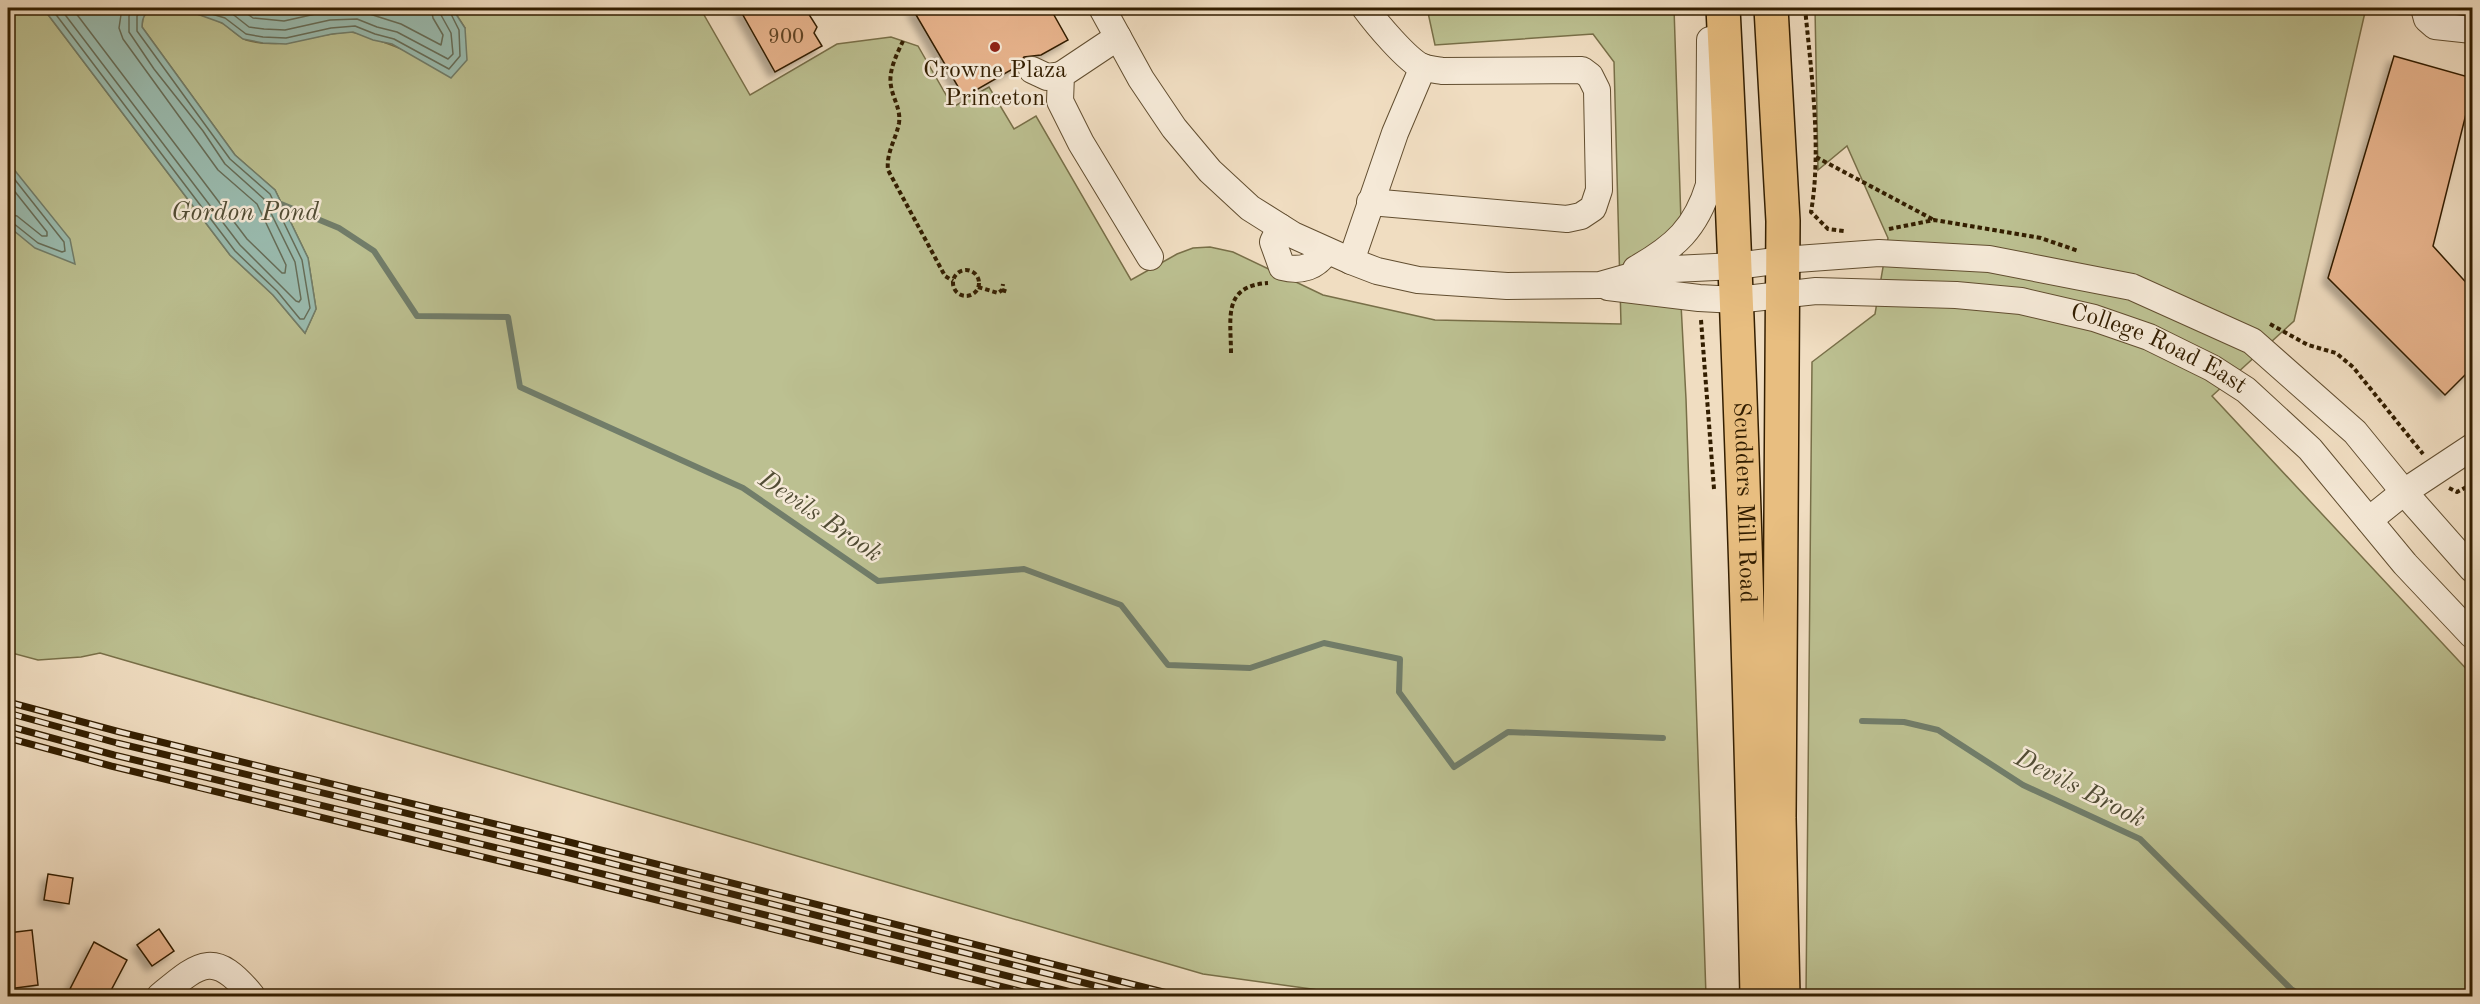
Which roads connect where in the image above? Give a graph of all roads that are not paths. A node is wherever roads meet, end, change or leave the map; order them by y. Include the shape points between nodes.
1 (1102, 8) edge
2 (1365, 8) edge
3 (1710, 8) edge
4 (1723, 8) edge
5 (1771, 8) edge
6 (2424, 8) edge
7 (2472, 30) edge
8 (1118, 37) junction
9 (1423, 67) junction
10 (1032, 70) dead end
11 (1061, 75) junction
12 (1370, 202) junction
13 (1280, 227) junction
14 (1327, 251) junction
15 (1150, 257) dead end
16 (1783, 260) junction
17 (1351, 261) junction
18 (1736, 266) junction
19 (1600, 285) junction
20 (1783, 295) junction
21 (1736, 300) junction
22 (2472, 447) edge
23 (2404, 492) junction
24 (2369, 520) junction
25 (2472, 569) edge
26 (2472, 635) edge
27 (160, 996) edge
28 (252, 996) edge
29 (1757, 996) edge
30 (1783, 996) edge

1 - 8 street
2 - 9 street via 1377,25
3 - 19 street via 1709,184 1703,202 1694,222 1673,246
4 - 18 main road, Scudders Mill Road
5 - 16 main road, Scudders Mill Road
6 - 7 street via 2427,20 2435,26
8 - 11 street
8 - 13 street via 1174,128 1210,171 1250,208
9 - 12 street
9 - 12 street via 1442,71 1582,70 1590,76 1597,90 1599,169 1599,190 1593,208 1567,219
10 - 11 street via 1047,77
11 - 15 street via 1060,101
12 - 17 street
13 - 14 street
13 - 14 street via 1273,242 1282,267 1295,271 1309,267
14 - 17 street
16 - 18 street, College Road East
16 - 20 main road, Scudders Mill Road
16 - 23 street, College Road East via 1879,253 1989,259 2132,287 2252,341 2355,432
17 - 19 street via 1418,280 1507,286
18 - 19 street, College Road East via 1653,270
18 - 21 main road, Scudders Mill Road
19 - 21 street, College Road East
20 - 21 street, College Road East
20 - 24 street, College Road East via 1828,291 2020,301 2094,318 2149,337 2212,368 2246,390 2310,449
20 - 30 main road, Scudders Mill Road via 1779,818
21 - 29 main road, Scudders Mill Road via 1749,625
22 - 23 street
23 - 24 street
23 - 25 street, College Road East
24 - 26 street, College Road East
27 - 28 street via 200,967 213,965 225,969

